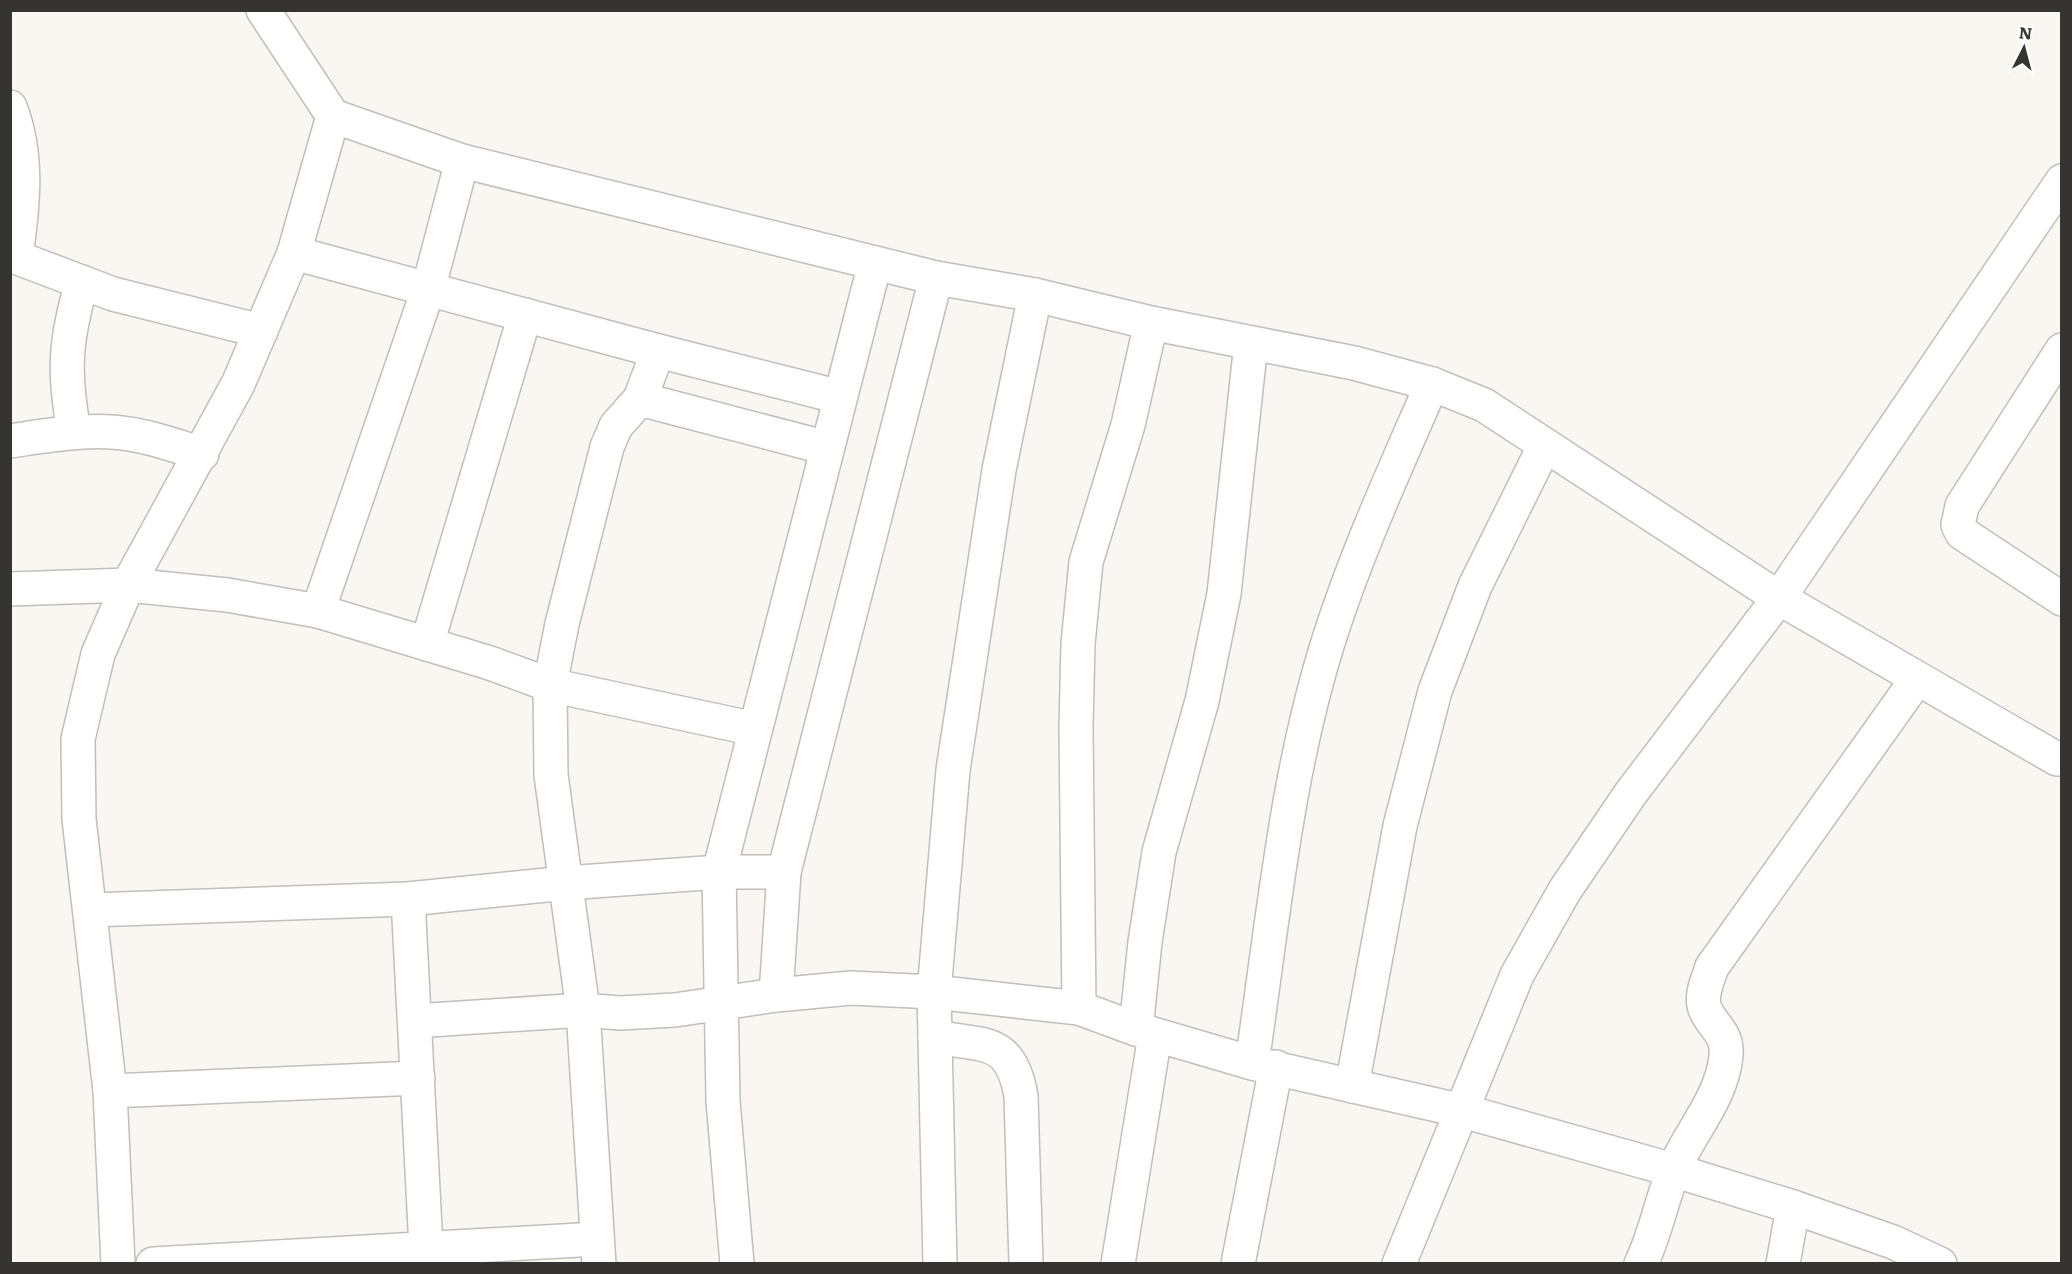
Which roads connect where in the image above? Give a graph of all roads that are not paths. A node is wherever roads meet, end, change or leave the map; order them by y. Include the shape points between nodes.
1 (263, 10) edge
2 (10, 108) edge
3 (333, 116) junction
4 (462, 161) junction
5 (2061, 182) edge
6 (294, 253) junction
7 (13, 256) edge
8 (875, 262) junction
9 (936, 278) junction
10 (82, 282) junction
11 (428, 290) junction
12 (1035, 296) junction
13 (525, 315) junction
14 (1151, 323) junction
15 (261, 331) junction
16 (1251, 343) junction
17 (658, 351) junction
18 (2056, 370) edge
19 (1432, 384) junction
20 (840, 397) junction
21 (640, 399) junction
22 (74, 431) junction
23 (10, 441) edge
24 (1545, 445) junction
25 (826, 448) junction
26 (202, 454) junction
27 (128, 585) junction
28 (10, 589) edge
29 (1779, 598) junction
30 (2061, 599) edge
31 (318, 611) junction
32 (427, 644) junction
33 (1917, 679) junction
34 (550, 685) junction
35 (755, 729) junction
36 (2057, 759) dead end
37 (719, 872) junction
38 (784, 872) junction
39 (566, 883) junction
40 (408, 899) junction
41 (90, 910) junction
42 (934, 992) junction
43 (776, 995) junction
44 (720, 1004) junction
45 (1079, 1008) junction
46 (583, 1010) junction
47 (415, 1021) junction
48 (1146, 1032) junction
49 (935, 1037) junction
50 (1264, 1065) junction
51 (418, 1078) junction
52 (1352, 1086) junction
53 (110, 1091) junction
54 (1463, 1112) junction
55 (1673, 1170) junction
56 (1793, 1207) junction
57 (426, 1248) junction
58 (598, 1251) edge
59 (118, 1263) edge
60 (153, 1263) edge
61 (737, 1263) edge
62 (940, 1263) edge
63 (1026, 1263) edge
64 (1118, 1263) edge
65 (1238, 1263) edge
66 (1399, 1263) edge
67 (1641, 1263) edge
68 (1784, 1263) edge
69 (1940, 1263) edge

1 - 3 street
2 - 7 street via 17,124 23,173
3 - 4 street
3 - 6 street
4 - 8 street
4 - 11 street
5 - 29 street
6 - 11 street
6 - 15 street
7 - 10 street
8 - 9 street
8 - 20 street
9 - 12 street
9 - 38 street
10 - 15 street via 156,307
10 - 22 street via 69,327 66,358
11 - 13 street
11 - 31 street
12 - 14 street
12 - 42 street via 999,470 953,770
13 - 17 street
13 - 32 street
14 - 16 street
14 - 45 street via 1128,425 1086,562 1078,644 1076,727
15 - 26 street
16 - 19 street via 1354,363
16 - 48 street via 1224,594 1202,701 1159,852 1145,942
17 - 20 street
17 - 21 street
18 - 30 street via 1962,506 1958,525 1962,533
19 - 24 street via 1484,405
19 - 50 street via 1358,555 1329,637 1299,757
20 - 25 street
21 - 25 street
21 - 34 street via 616,426 607,447
22 - 23 street
22 - 26 street via 155,439
24 - 29 street
24 - 52 street via 1475,586 1435,691 1400,826
25 - 35 street
26 - 27 street
27 - 28 street
27 - 31 street via 227,595
27 - 41 street via 98,654 78,740 79,819
29 - 33 street
29 - 54 street via 1631,793 1565,890 1517,975
31 - 32 street
32 - 34 street
33 - 36 street
33 - 55 street via 1712,967 1704,998 1705,1011 1725,1040 1726,1055 1721,1076 1698,1126
34 - 35 street
34 - 39 street via 551,775
35 - 37 street
37 - 38 street
37 - 39 street
37 - 44 street
38 - 43 street
39 - 40 street
39 - 46 street
40 - 41 street
40 - 47 street
41 - 53 street
42 - 43 street via 851,988
42 - 45 street
42 - 49 street
43 - 44 street
44 - 46 street via 631,1012
44 - 61 street via 723,1101
45 - 48 street
46 - 47 street
46 - 58 street
47 - 51 street
48 - 50 street
48 - 64 street
49 - 62 street
49 - 63 street via 993,1048 1009,1058 1017,1071
50 - 52 street
50 - 65 street
51 - 53 street
51 - 57 street
52 - 54 street
53 - 59 street
54 - 55 street
54 - 66 street
55 - 56 street
55 - 67 street
56 - 68 street
56 - 69 street
57 - 58 street
57 - 60 street

